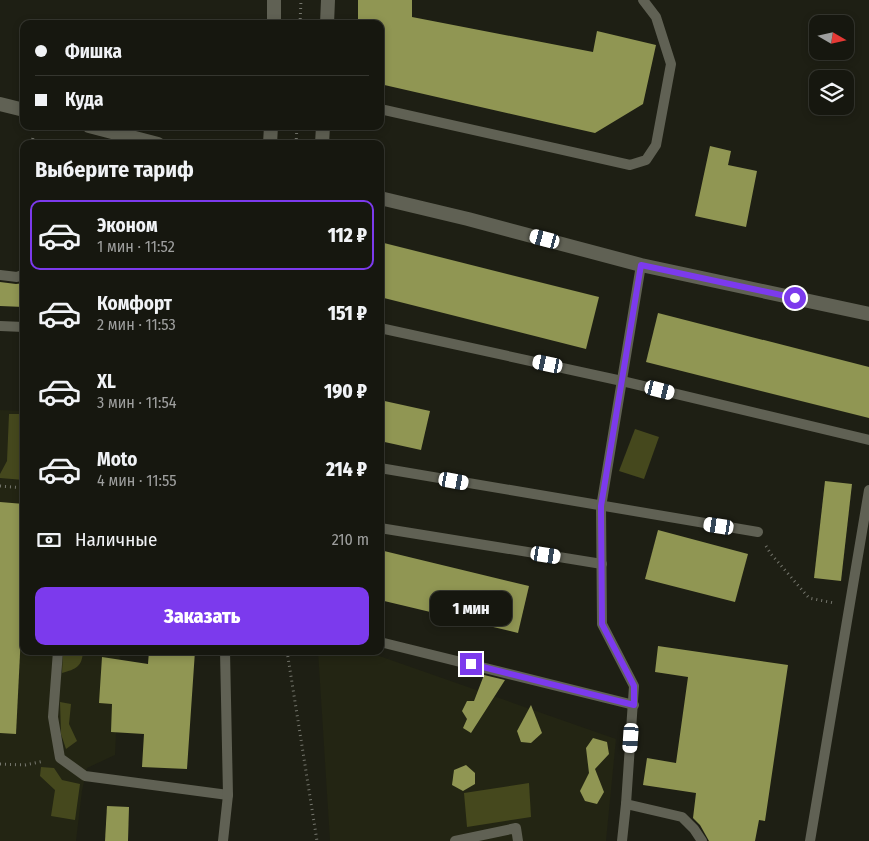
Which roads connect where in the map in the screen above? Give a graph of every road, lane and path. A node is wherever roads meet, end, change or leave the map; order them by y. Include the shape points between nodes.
1 (274, 0) edge
2 (301, 0) edge
3 (328, 0) edge
4 (643, 0) edge
5 (274, 20) edge
6 (300, 20) edge
7 (327, 20) edge
8 (0, 104) edge
9 (20, 109) edge
10 (384, 110) edge
11 (104, 130) edge
12 (33, 137) dead end
13 (33, 140) edge
14 (143, 140) edge
15 (384, 199) edge
16 (641, 265) junction
17 (0, 275) edge
18 (20, 276) edge
19 (869, 314) edge
20 (0, 326) edge
21 (20, 327) edge
22 (384, 329) edge
23 (622, 381) junction
24 (869, 440) edge
25 (384, 469) edge
26 (0, 486) edge
27 (20, 488) edge
28 (869, 490) edge
29 (601, 506) junction
30 (384, 529) edge
31 (758, 532) joint
32 (602, 564) junction
33 (849, 606) junction
34 (384, 643) edge
35 (58, 655) edge
36 (225, 655) edge
37 (288, 655) edge
38 (634, 705) junction
39 (60, 758) junction
40 (0, 764) edge
41 (228, 795) junction
42 (626, 804) junction
43 (223, 841) edge
44 (317, 841) edge
45 (455, 841) edge
46 (518, 841) edge
47 (622, 841) edge
48 (702, 841) edge
49 (810, 841) edge

1 - 5 main road
2 - 6 path
3 - 7 main road
4 - 10 lane via 656,17 671,64 656,146 646,160 630,165
8 - 9 main road
11 - 14 main road
12 - 13 path
15 - 16 main road
16 - 19 main road
16 - 23 lane
17 - 18 lane
20 - 21 lane
22 - 23 lane
23 - 24 lane
23 - 29 lane
25 - 29 lane
26 - 27 path
28 - 33 lane
29 - 31 lane
29 - 32 lane
30 - 32 lane
31 - 33 path via 771,554 809,598
32 - 38 lane via 602,624 634,686
33 - 49 lane
34 - 38 lane
35 - 39 lane via 53,717
36 - 41 lane
37 - 44 path
38 - 42 lane
39 - 40 path via 25,765
39 - 41 lane via 85,776
41 - 43 lane
42 - 47 lane
42 - 48 lane via 682,816
45 - 46 lane via 516,828

